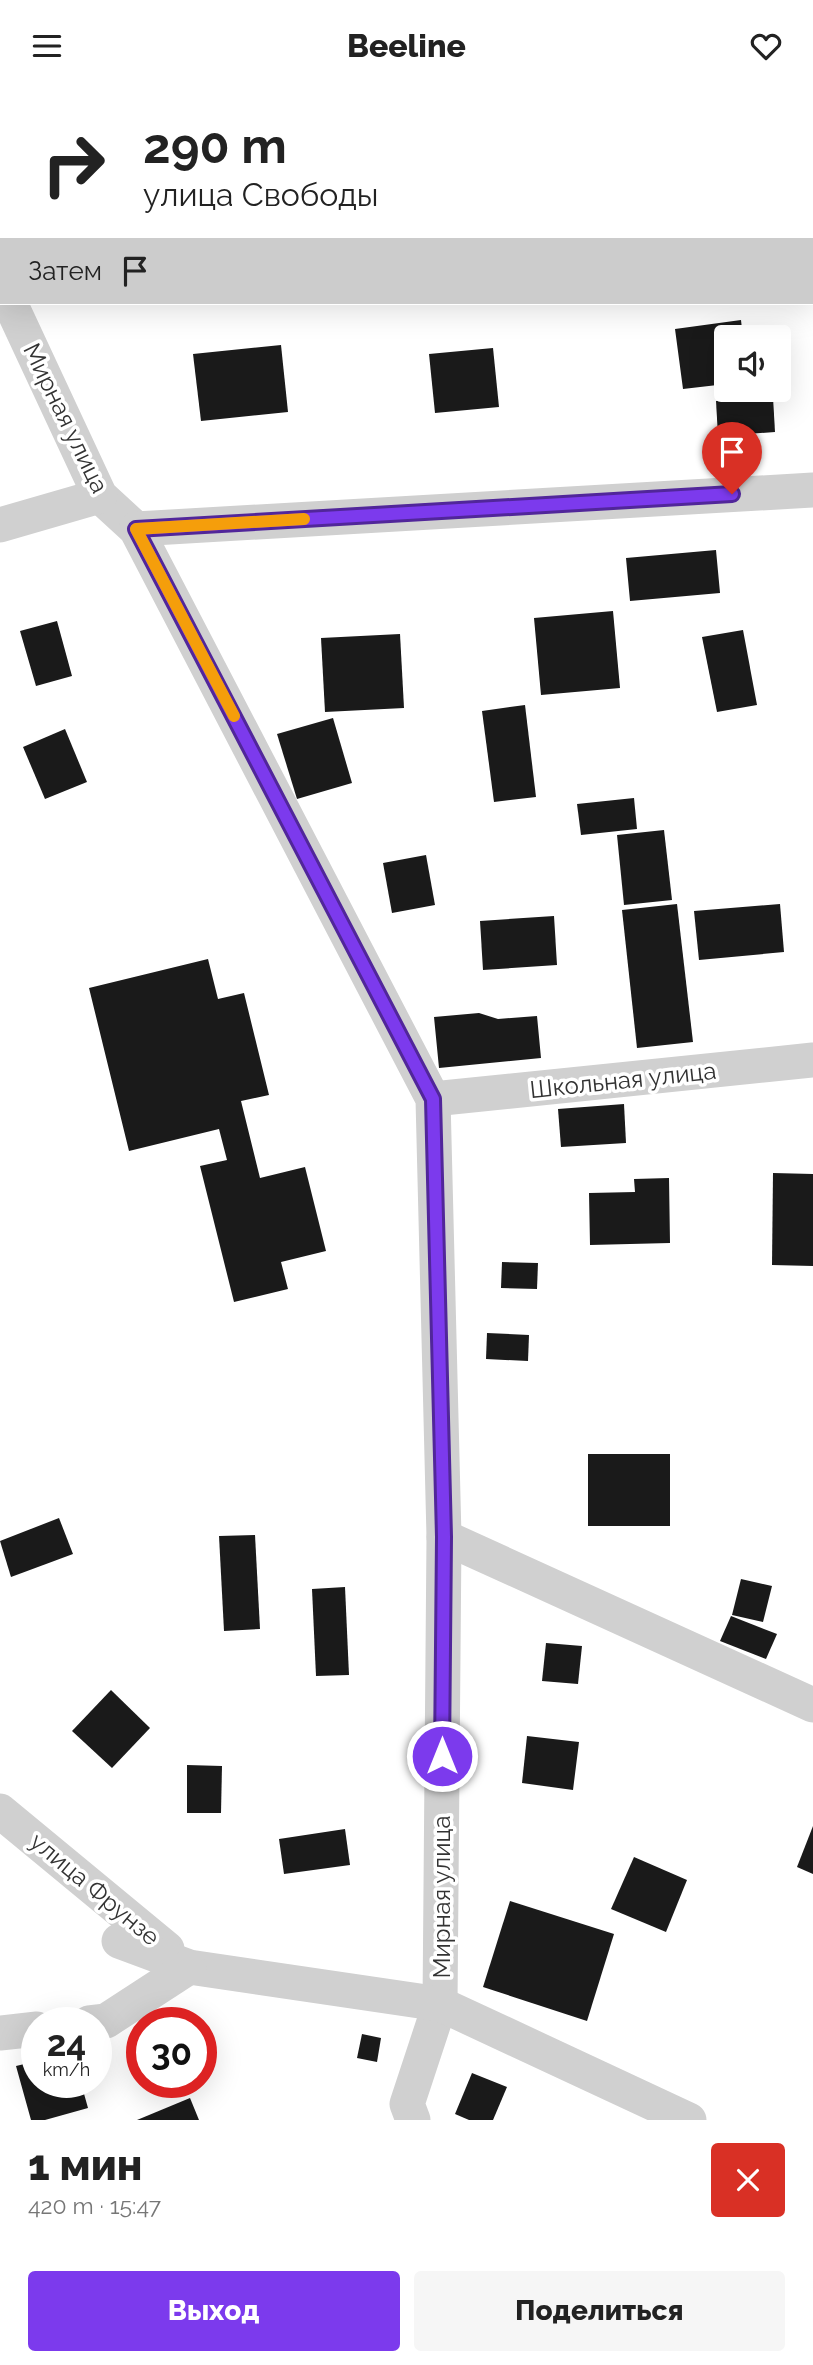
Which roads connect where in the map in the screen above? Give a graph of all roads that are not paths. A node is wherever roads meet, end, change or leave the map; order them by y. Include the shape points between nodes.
1 (11, 305) edge
2 (813, 490) edge
3 (100, 496) junction
4 (0, 525) edge
5 (136, 529) junction
6 (813, 1061) edge
7 (433, 1099) junction
8 (444, 1537) junction
9 (813, 1705) edge
10 (0, 1811) edge
11 (119, 1941) dead end
12 (189, 1967) junction
13 (440, 2004) junction
14 (112, 2017) edge
15 (21, 2031) edge
16 (0, 2033) edge
17 (413, 2120) edge
18 (690, 2120) edge

1 - 3 street, Мирная улица
2 - 5 street
3 - 4 street
3 - 5 street, Мирная улица
5 - 7 street, Мирная улица
6 - 7 street, Школьная улица
7 - 8 street, Мирная улица
8 - 9 street
8 - 13 street, Мирная улица
10 - 12 street, улица Фрунзе
11 - 12 street
12 - 13 street
12 - 14 street
13 - 17 street, Мирная улица via 407,2104
13 - 18 street
15 - 16 street

